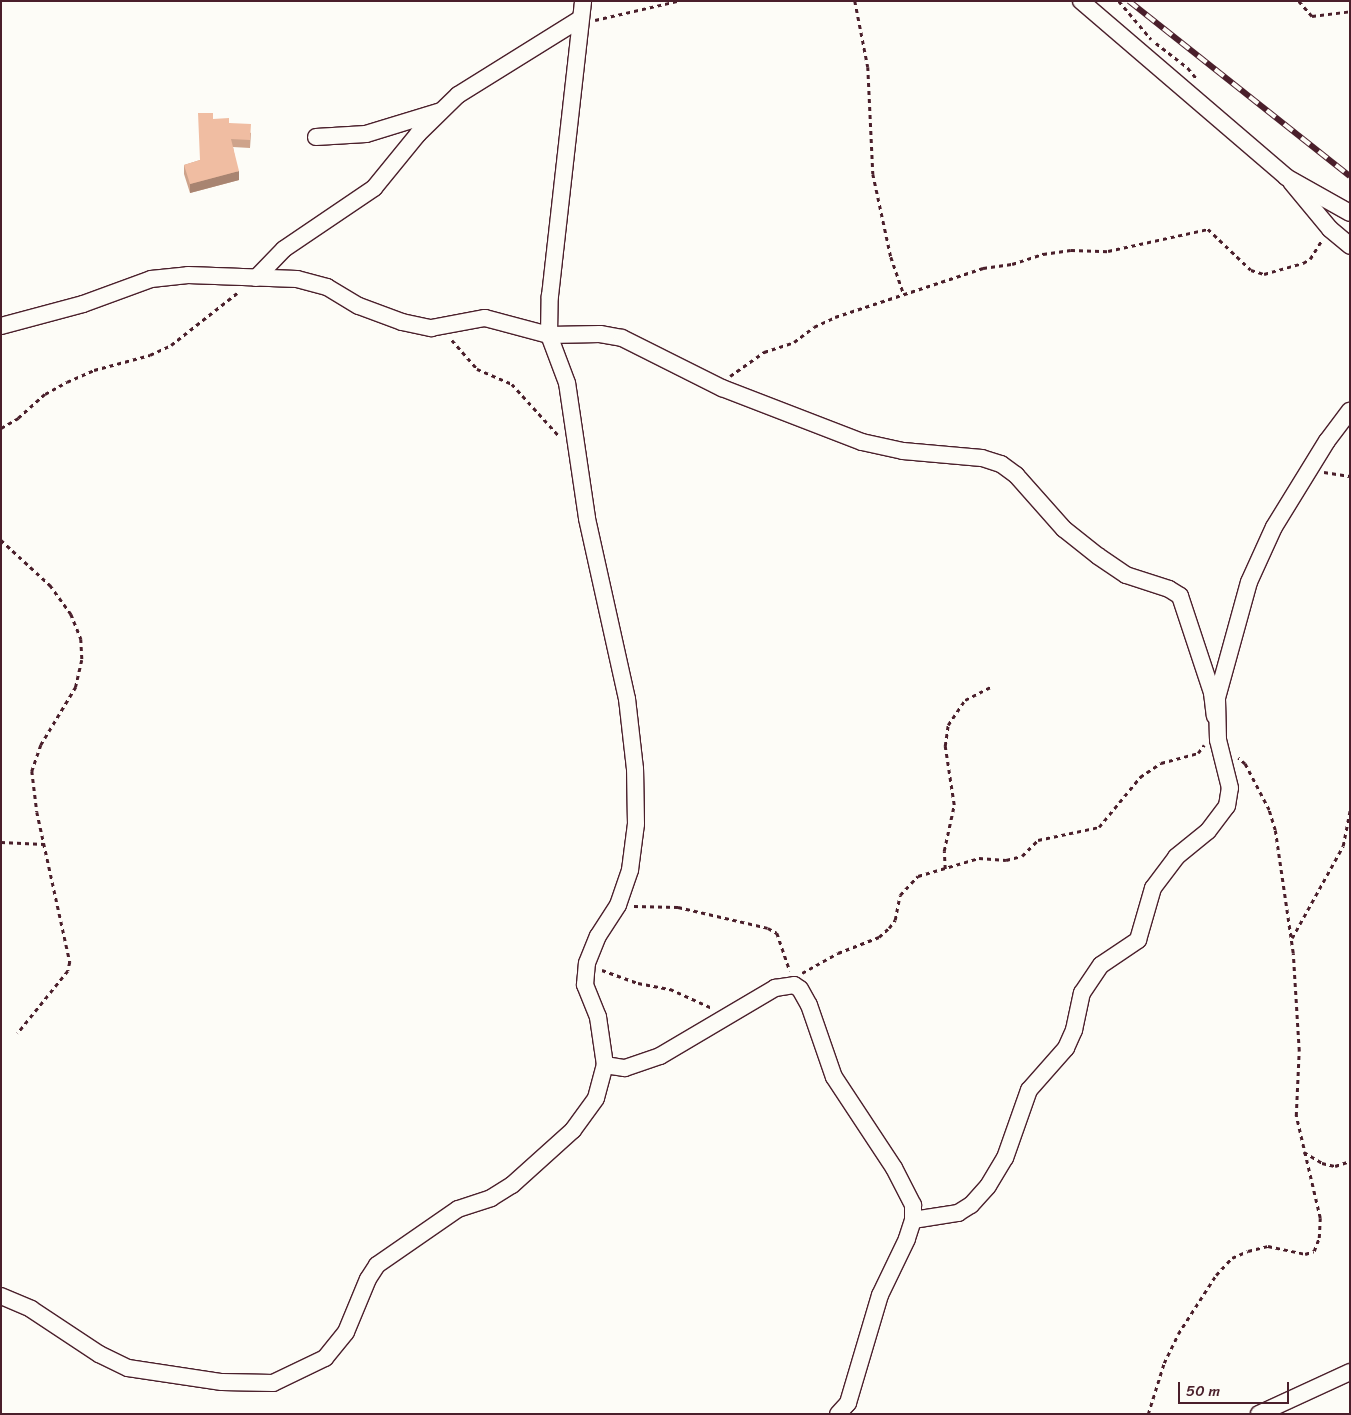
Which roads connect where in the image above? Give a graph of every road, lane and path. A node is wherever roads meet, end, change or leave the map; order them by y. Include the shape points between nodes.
1 (583, 1) edge
2 (677, 1) edge
3 (855, 1) edge
4 (1081, 1) edge
5 (1119, 1) edge
6 (1299, 1) edge
7 (1350, 11) edge
8 (579, 22) junction
9 (1152, 40) dead end
10 (443, 110) junction
11 (316, 137) dead end
12 (1286, 176) junction
13 (1350, 213) edge
14 (1330, 229) junction
15 (1350, 246) edge
16 (256, 278) junction
17 (903, 292) junction
18 (1, 326) edge
19 (431, 328) junction
20 (549, 335) junction
21 (717, 386) junction
22 (1350, 412) edge
23 (1, 428) edge
24 (576, 453) junction
25 (1308, 473) junction
26 (1350, 476) edge
27 (1, 540) edge
28 (993, 686) dead end
29 (1217, 728) junction
30 (1350, 808) edge
31 (1, 842) edge
32 (44, 844) junction
33 (945, 869) junction
34 (618, 905) junction
35 (1291, 939) junction
36 (587, 963) junction
37 (787, 982) junction
38 (736, 1012) junction
39 (18, 1033) dead end
40 (606, 1065) junction
41 (1303, 1151) junction
42 (1350, 1161) edge
43 (913, 1220) junction
44 (1, 1296) edge
45 (1350, 1372) edge
46 (838, 1414) edge
47 (1148, 1414) edge
48 (1259, 1414) edge

1 - 8 street
2 - 8 path
3 - 17 path via 868,67 872,174 891,257
4 - 12 street
5 - 9 path
6 - 7 path via 1312,16
8 - 10 street via 498,67 458,95
8 - 20 street via 550,296
10 - 11 street via 366,134
10 - 16 street via 418,134 374,188 284,249
12 - 13 street
12 - 14 street
14 - 15 street
14 - 17 path via 1310,259 1274,272 1258,274 1251,270 1208,229 1108,252 1071,250 1043,254
16 - 18 street via 188,275 151,279 83,304
16 - 19 street via 297,279 319,285 376,312
16 - 23 path via 171,345 67,382 44,394 18,418
17 - 21 path via 871,307 835,317 794,342 764,352
19 - 20 street via 485,318
19 - 24 path via 454,342 477,369 512,384
20 - 21 street via 600,334 622,338
20 - 24 street via 567,383
21 - 29 street via 862,442 903,450 982,458 1001,464 1016,475 1064,529 1098,556 1126,575 1169,589 1180,596 1212,693
22 - 25 street
24 - 34 street via 627,699 635,769 636,824 630,870
25 - 26 path
25 - 29 street via 1257,561 1217,698
27 - 32 path via 50,585 71,614 81,640 82,660 76,687 41,745 32,771
28 - 33 path via 966,700 948,725 945,746 954,805 944,852
29 - 33 path via 1198,753 1161,763 1140,777 1099,827 1038,840 1028,851 1014,858 979,858
29 - 35 path via 1245,764 1269,810 1275,830
29 - 43 street via 1230,788 1227,806 1208,831 1176,857 1153,888 1138,940 1101,965 1082,993 1074,1030 1066,1048 1029,1090 1005,1158 988,1186 971,1205 958,1213
30 - 35 path via 1343,846
31 - 32 path
32 - 39 path via 70,962 62,978
33 - 37 path via 912,880 900,895 895,920 878,936 838,953
34 - 36 street via 598,936
34 - 37 path via 678,907 768,928 777,933
35 - 41 path via 1299,1051 1296,1116
36 - 38 path via 618,978 670,989 720,1011
36 - 40 street via 585,985 598,1017
37 - 38 street
37 - 43 street via 794,985 809,1005 834,1077 909,1192
38 - 40 street via 660,1056 625,1068
40 - 44 street via 596,1098 573,1130 500,1194 458,1209 377,1266 368,1279 346,1332 325,1358 285,1379 273,1383 222,1382 128,1368 99,1354 31,1309
41 - 42 path via 1322,1163 1335,1166
41 - 47 path via 1320,1218 1319,1238 1314,1250 1305,1254 1268,1246 1232,1258 1216,1276 1178,1334
43 - 46 street via 880,1295 848,1403
45 - 48 street

